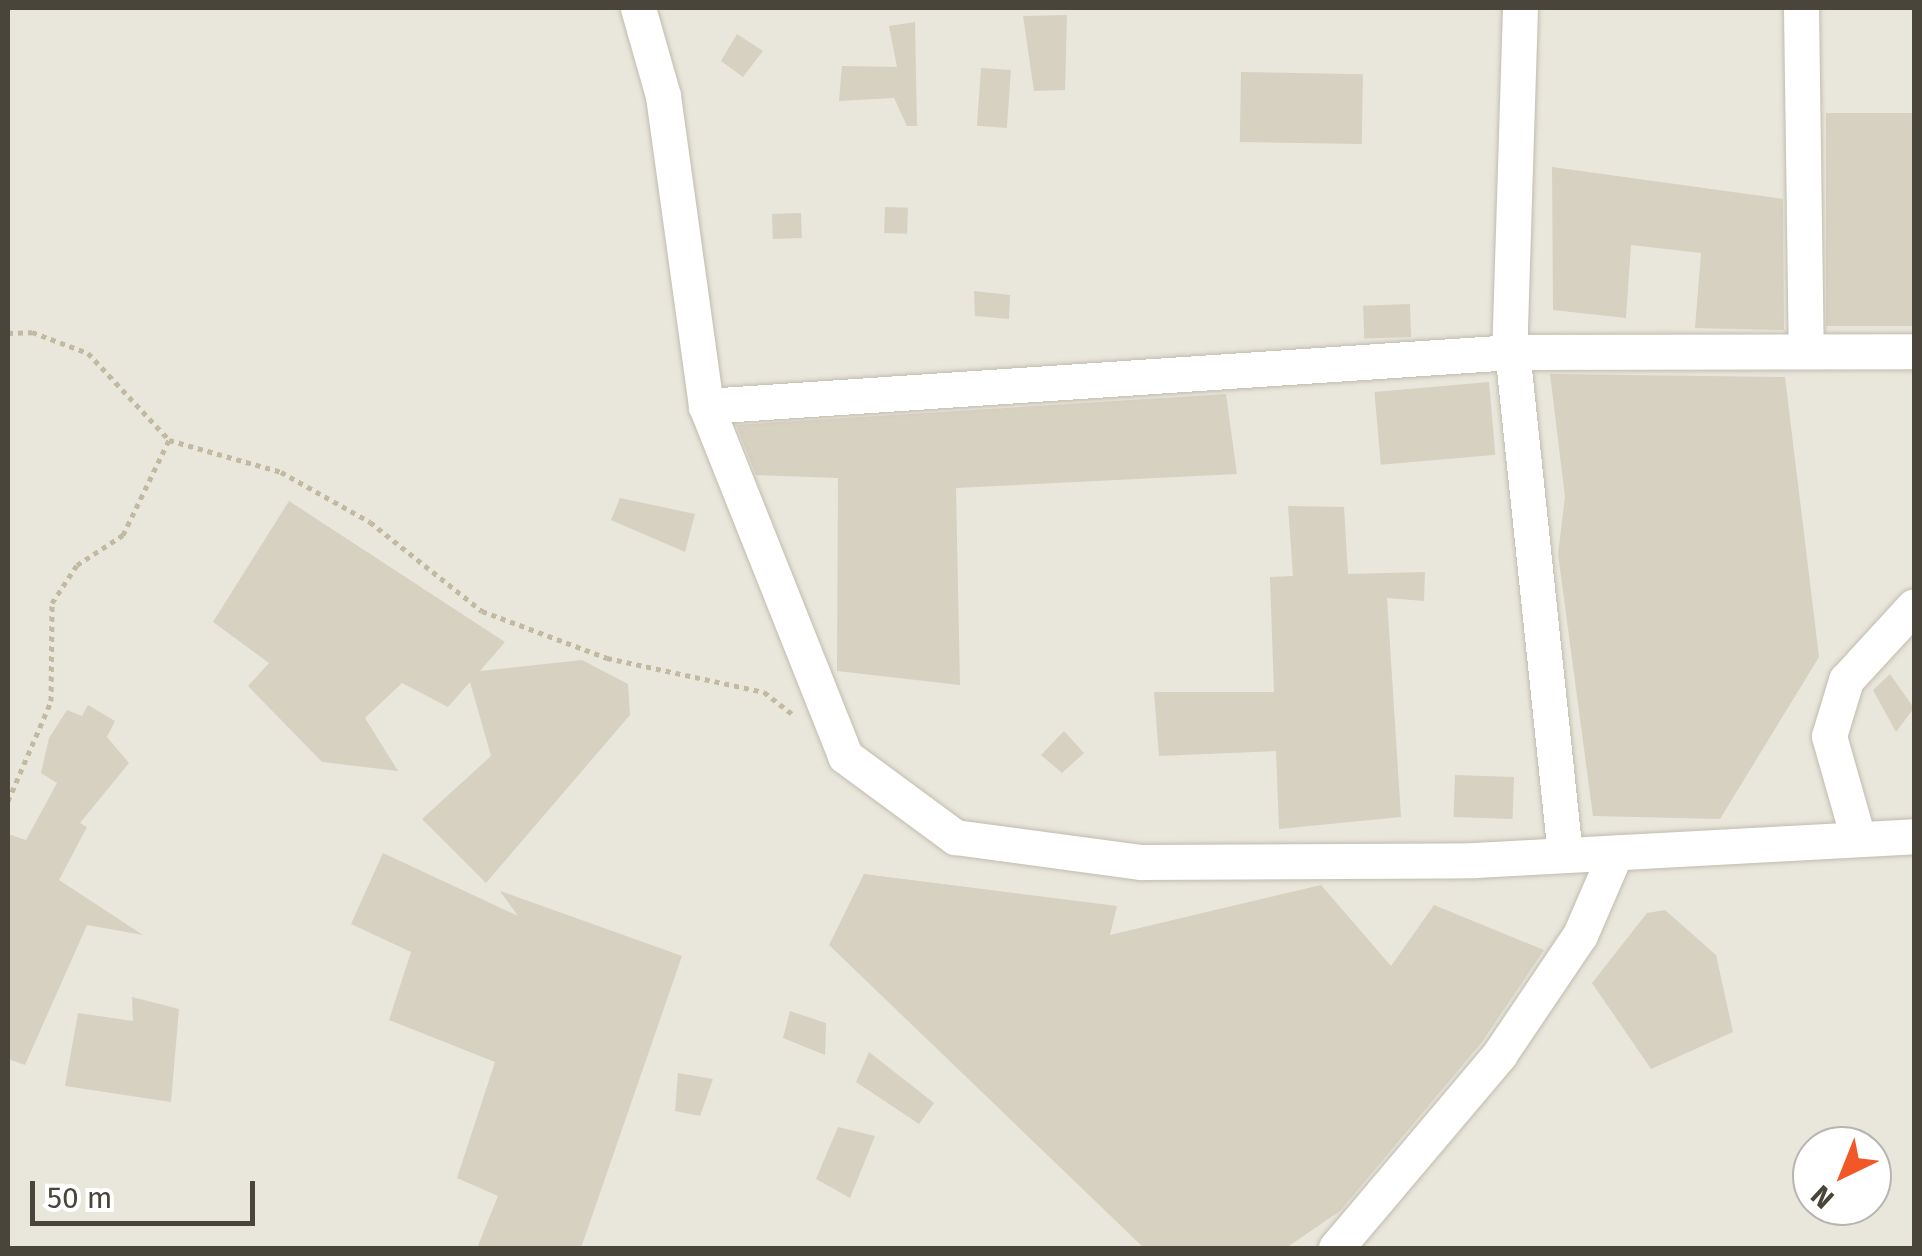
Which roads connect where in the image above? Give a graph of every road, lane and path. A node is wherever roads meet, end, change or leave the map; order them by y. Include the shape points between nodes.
1 (638, 8) edge
2 (1520, 8) edge
3 (1801, 8) edge
4 (8, 333) edge
5 (1806, 351) junction
6 (1914, 351) edge
7 (1512, 352) junction
8 (706, 406) junction
9 (169, 440) junction
10 (1914, 606) edge
11 (804, 724) dead end
12 (8, 801) edge
13 (1914, 836) edge
14 (1858, 838) junction
15 (1616, 852) junction
16 (1565, 855) junction
17 (1336, 1248) edge

1 - 8 street via 663,96
2 - 7 street
3 - 5 street
4 - 9 path via 32,332 88,354
5 - 6 street
5 - 7 street
7 - 8 street
7 - 16 street
8 - 16 street via 845,756 956,837 1141,862
9 - 11 path via 281,472 370,522 482,611 608,658 764,692
9 - 12 path via 122,534 77,565 52,602 50,701
10 - 14 street via 1846,680 1829,736
13 - 14 street
14 - 15 street
15 - 16 street
15 - 17 street via 1580,935 1499,1056

